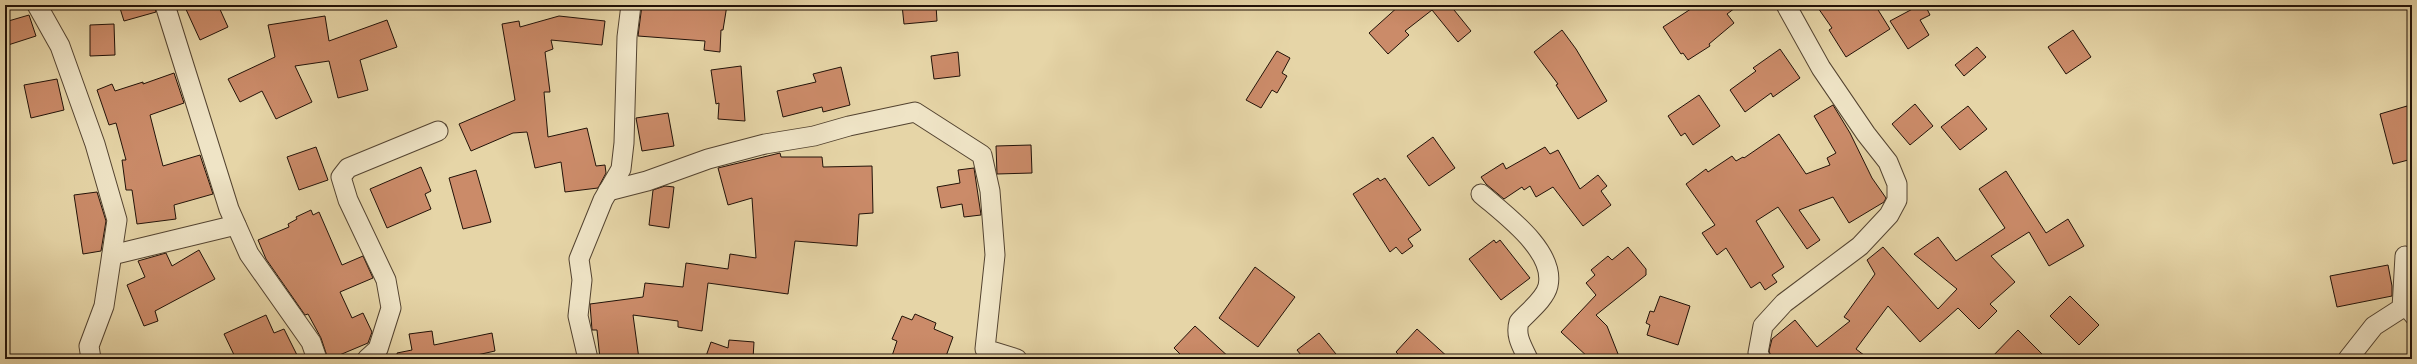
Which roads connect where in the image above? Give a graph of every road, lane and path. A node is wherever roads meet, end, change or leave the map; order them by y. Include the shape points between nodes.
1 (37, 5) edge
2 (165, 5) edge
3 (631, 5) edge
4 (1786, 5) edge
5 (438, 131) dead end
6 (608, 191) junction
7 (1481, 194) dead end
8 (236, 225) junction
9 (112, 255) junction
10 (2405, 256) dead end
11 (2407, 314) edge
12 (91, 359) edge
13 (318, 359) edge
14 (367, 359) edge
15 (588, 359) edge
16 (1017, 359) edge
17 (1528, 359) edge
18 (1761, 359) edge
19 (2348, 359) edge

1 - 9 street via 60,46 95,144 117,220
2 - 8 street
3 - 6 street via 627,37 621,169
4 - 18 street via 1821,68 1888,162 1897,184 1897,200 1889,215 1860,246 1784,303 1763,326 1758,353
5 - 14 street via 348,168 341,177 348,200 386,280 391,308 378,349
6 - 15 street via 580,259 582,280 578,316
6 - 16 street via 647,181 715,157 915,112 982,155 990,191 995,254 985,349
7 - 17 street via 1527,234 1545,262 1548,287 1519,322 1517,329 1518,338
8 - 9 street
8 - 13 street via 249,254 311,342
9 - 12 street via 104,306 89,346
10 - 11 street
11 - 19 street via 2374,326

